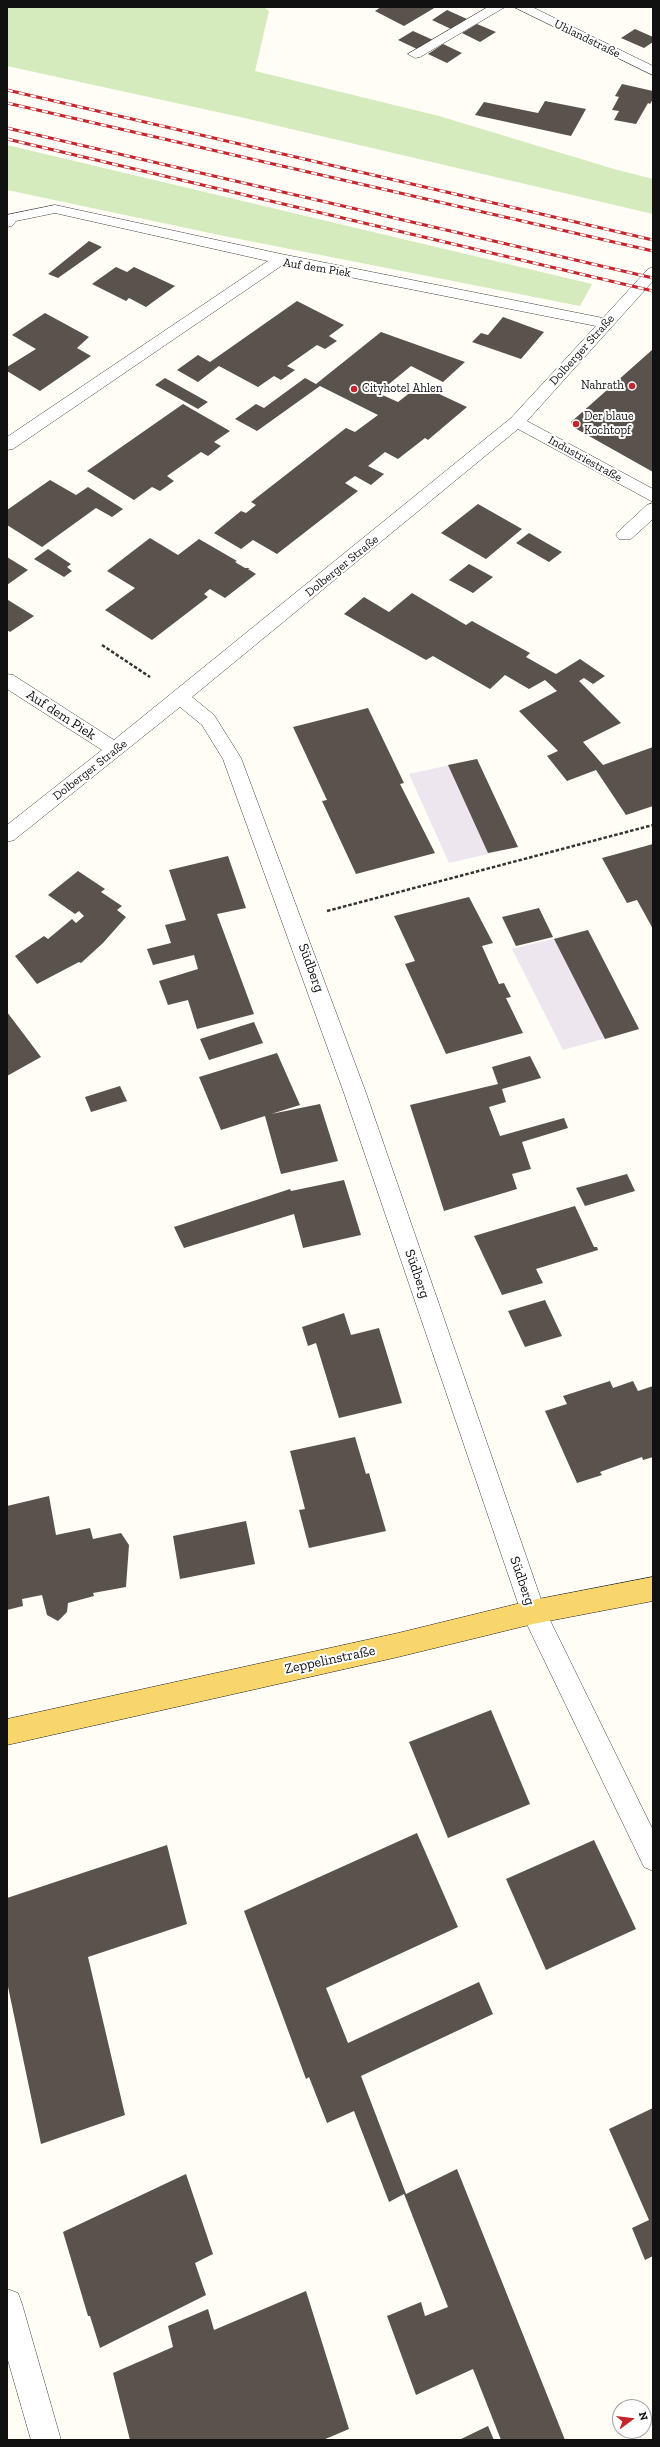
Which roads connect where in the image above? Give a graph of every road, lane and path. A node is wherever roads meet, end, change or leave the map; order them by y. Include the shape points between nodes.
1 (498, 7) edge
2 (521, 7) edge
3 (415, 54) dead end
4 (653, 71) edge
5 (7, 223) edge
6 (280, 259) junction
7 (653, 272) edge
8 (606, 323) junction
9 (517, 422) junction
10 (7, 445) edge
11 (653, 496) edge
12 (653, 509) edge
13 (625, 535) dead end
14 (102, 645) dead end
15 (7, 680) edge
16 (179, 697) junction
17 (115, 750) junction
18 (653, 825) edge
19 (7, 834) edge
20 (293, 920) junction
21 (653, 1588) edge
22 (533, 1612) junction
23 (7, 1732) edge
24 (653, 1858) edge
25 (7, 2304) edge
26 (46, 2440) edge

1 - 3 street
2 - 4 street, Uhlandstraße
5 - 6 street via 11,218 55,209
6 - 8 street, Auf dem Piek
6 - 10 street, Auf dem Piek
7 - 8 street, Dolberger Straße
8 - 9 street, Dolberger Straße
9 - 11 street, Industriestraße
9 - 16 street, Dolberger Straße
12 - 13 street
14 - 16 path
15 - 17 street, Auf dem Piek
16 - 17 street, Dolberger Straße
16 - 20 street, Südberg via 208,720 232,758
17 - 19 street, Dolberger Straße
18 - 20 path
20 - 22 street, Südberg via 358,1100
21 - 22 main road, Zeppelinstraße
22 - 23 main road, Zeppelinstraße via 398,1645
22 - 24 street, Südberg
25 - 26 street

